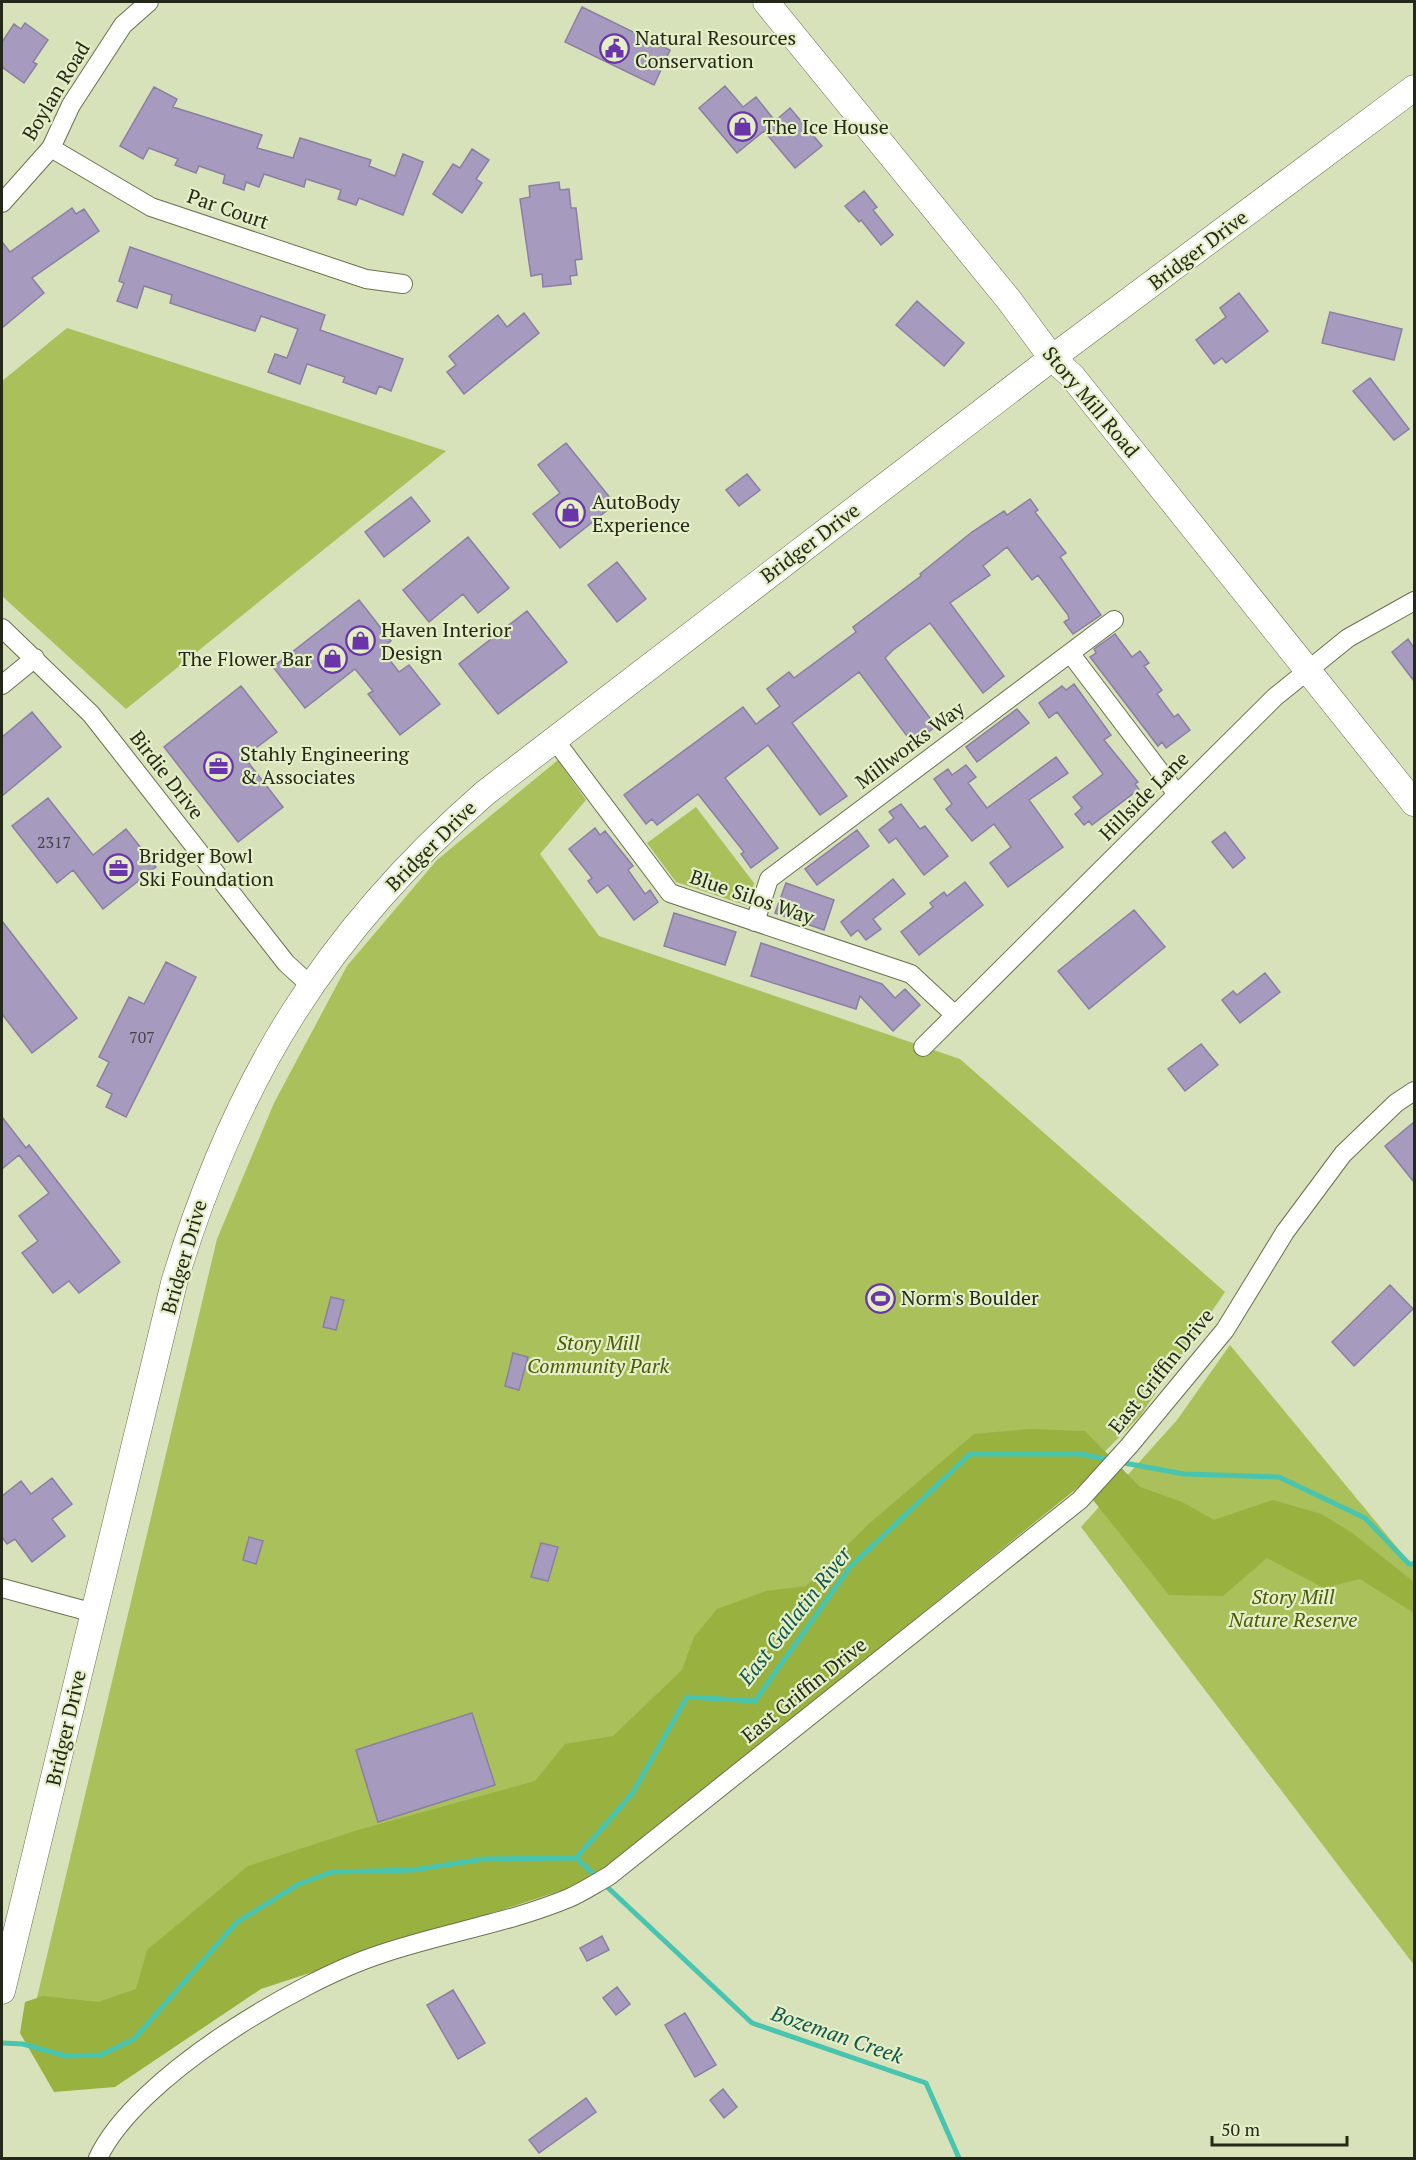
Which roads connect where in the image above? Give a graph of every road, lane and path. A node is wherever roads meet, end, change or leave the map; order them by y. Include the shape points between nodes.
1 (149, 2) edge
2 (776, 5) edge
3 (1414, 88) edge
4 (51, 148) junction
5 (2, 203) edge
6 (403, 284) dead end
7 (1052, 358) junction
8 (1414, 601) edge
9 (1114, 620) dead end
10 (2, 628) edge
11 (1070, 653) junction
12 (35, 658) junction
13 (1308, 668) junction
14 (2, 685) edge
15 (554, 739) junction
16 (1177, 794) junction
17 (1414, 803) edge
18 (756, 922) junction
19 (310, 985) junction
20 (956, 1015) junction
21 (923, 1047) dead end
22 (1414, 1091) edge
23 (2, 1588) edge
24 (94, 1613) junction
25 (2, 1991) edge
26 (98, 2158) edge

1 - 4 street, Boylan Road via 123,25 71,105
2 - 7 main road, Story Mill Road
3 - 7 main road, Bridger Drive
4 - 5 street, Boylan Road
4 - 6 street, Par Court via 151,207 366,279
7 - 13 main road, Story Mill Road via 1072,376
7 - 15 main road, Bridger Drive
8 - 13 street, Hillside Lane via 1348,638
9 - 11 street, Millworks Way
10 - 12 street, Birdie Drive
11 - 16 street
11 - 18 street, Millworks Way via 769,879
12 - 14 street
12 - 19 street, Birdie Drive via 91,714 286,963
13 - 16 street, Hillside Lane
13 - 17 main road, Story Mill Road
15 - 18 street, Blue Silos Way via 670,892
15 - 19 main road, Bridger Drive via 476,800 414,859
16 - 20 street, Hillside Lane
18 - 20 street, Blue Silos Way via 911,974
19 - 24 main road, Bridger Drive via 269,1049 242,1101 202,1193 174,1283
20 - 21 street, Hillside Lane
22 - 26 street, East Griffin Drive via 1343,1154 1285,1232 1225,1330 1100,1479 1058,1519 609,1876 543,1907 379,1954 289,1994 180,2065 129,2114
23 - 24 street
24 - 25 main road, Bridger Drive

